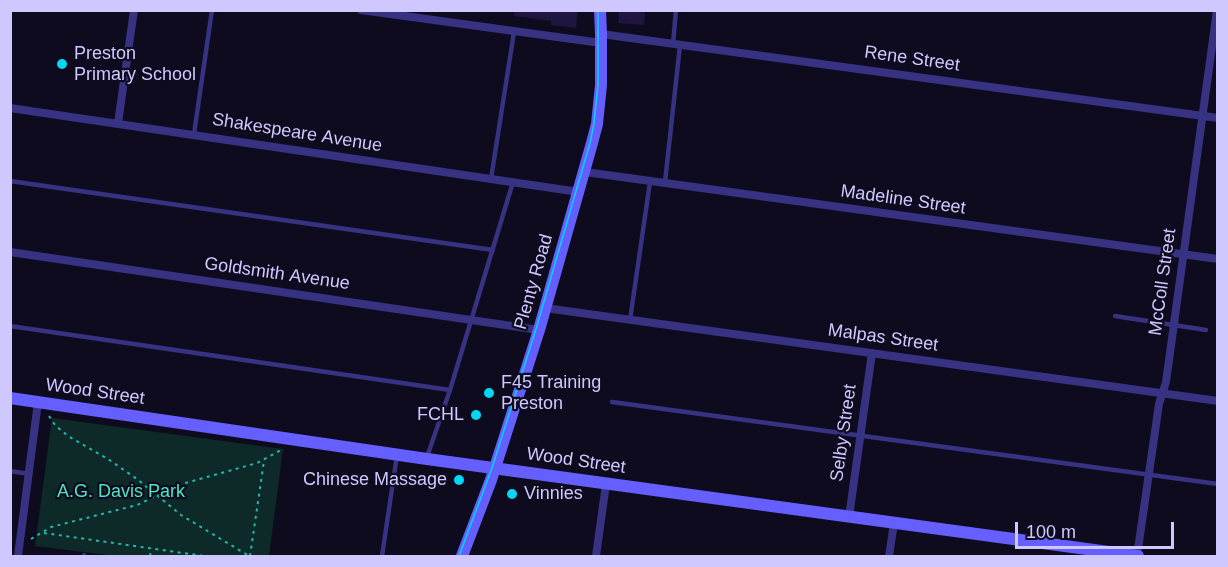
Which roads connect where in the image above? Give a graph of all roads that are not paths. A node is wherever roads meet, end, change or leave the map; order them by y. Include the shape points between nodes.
1 (134, 10) edge
2 (212, 10) edge
3 (361, 10) edge
4 (600, 10) edge
5 (676, 10) edge
6 (1217, 10) edge
7 (514, 32) junction
8 (602, 38) junction
9 (676, 44) junction
10 (10, 108) edge
11 (1202, 116) junction
12 (1218, 118) edge
13 (118, 123) junction
14 (194, 134) junction
15 (585, 172) junction
16 (491, 179) junction
17 (10, 181) edge
18 (513, 182) junction
19 (650, 182) junction
20 (665, 184) junction
21 (579, 192) junction
22 (493, 250) junction
23 (10, 252) edge
24 (1183, 254) junction
25 (1218, 259) edge
26 (545, 308) junction
27 (1115, 316) dead end
28 (471, 319) junction
29 (630, 320) junction
30 (1173, 325) junction
31 (10, 326) edge
32 (539, 330) junction
33 (1206, 330) dead end
34 (872, 353) junction
35 (450, 390) junction
36 (1162, 394) junction
37 (10, 398) edge
38 (1218, 401) edge
39 (38, 402) junction
40 (612, 402) dead end
41 (860, 436) junction
42 (397, 455) junction
43 (427, 459) junction
44 (494, 468) junction
45 (10, 471) edge
46 (29, 474) junction
47 (1149, 474) junction
48 (606, 484) junction
49 (1218, 484) edge
50 (849, 517) junction
51 (894, 523) junction
52 (1062, 551) edge
53 (18, 556) edge
54 (382, 556) edge
55 (462, 556) edge
56 (596, 556) edge
57 (889, 556) edge
58 (1137, 556) edge

1 - 13 street
2 - 14 lane
3 - 7 street, Rene Street
4 - 8 street, Plenty Road
5 - 9 lane
6 - 11 street, McColl Street
7 - 8 street, Rene Street
7 - 16 lane
8 - 9 street, Rene Street
8 - 15 street, Plenty Road via 600,103
9 - 11 street, Rene Street
9 - 20 lane
10 - 13 street, Shakespeare Avenue
11 - 12 street, Rene Street
11 - 24 street, McColl Street
13 - 14 street, Shakespeare Avenue
14 - 16 street, Shakespeare Avenue
15 - 19 street, Madeline Street
15 - 21 street, Plenty Road
16 - 18 street, Shakespeare Avenue
17 - 22 lane
18 - 21 street, Shakespeare Avenue
18 - 22 lane
19 - 20 street, Madeline Street
19 - 29 lane
20 - 24 street, Madeline Street
21 - 26 street, Plenty Road
22 - 28 lane
23 - 28 street, Goldsmith Avenue
24 - 25 street, Madeline Street
24 - 30 street, McColl Street
26 - 29 street, Malpas Street
26 - 32 street, Plenty Road
27 - 30 lane
28 - 32 street, Goldsmith Avenue
28 - 35 lane
29 - 34 street, Malpas Street
30 - 33 lane
30 - 36 street, McColl Street
31 - 35 lane
32 - 44 street, Plenty Road
34 - 36 street, Malpas Street
34 - 41 street, Selby Street
35 - 43 lane
36 - 38 street, Malpas Street
36 - 47 street, McColl Street
37 - 39 street, Wood Street
39 - 42 street, Wood Street
39 - 46 street
40 - 41 lane
41 - 47 lane
41 - 50 street, Selby Street
42 - 43 street, Wood Street
42 - 54 lane
43 - 44 street, Wood Street
44 - 48 street, Wood Street
44 - 55 street, Plenty Road
45 - 46 lane
46 - 53 street
47 - 49 lane
47 - 58 street, McColl Street
48 - 50 street, Wood Street
48 - 56 street
50 - 51 street, Wood Street
51 - 52 street, Wood Street
51 - 57 street
52 - 58 street, Wood Street

